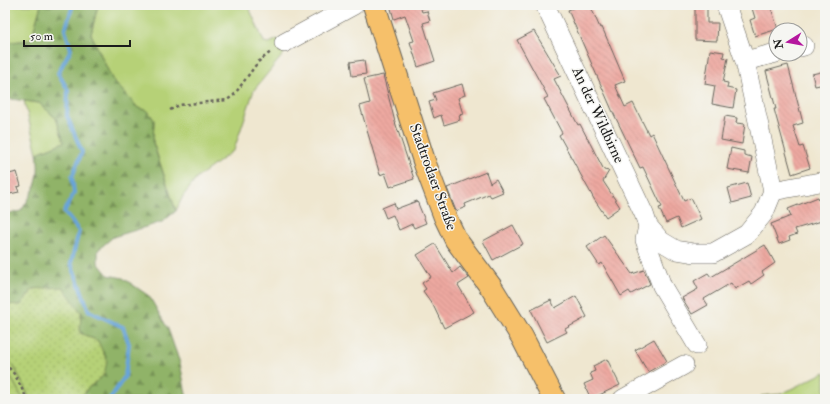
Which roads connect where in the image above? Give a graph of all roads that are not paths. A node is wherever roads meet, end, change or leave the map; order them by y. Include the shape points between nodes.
1 (354, 5) edge
2 (374, 5) edge
3 (546, 5) edge
4 (726, 5) edge
5 (284, 43) road end
6 (768, 55) edge
7 (745, 61) junction
8 (825, 181) edge
9 (773, 191) junction
10 (648, 226) junction
11 (696, 345) dead end
12 (684, 365) dead end
13 (554, 399) edge
14 (623, 399) edge

1 - 5 street
2 - 13 main road, Stadtrodaer Straße via 425,164 445,217 456,240 491,287 522,337
3 - 10 street, An der Wildbirne
4 - 7 street
6 - 7 street
7 - 9 street
8 - 9 street
9 - 10 street, An der Wildbirne via 764,213 747,234 713,253 676,250 661,241
10 - 11 street, An der Wildbirne via 645,240 662,286
12 - 14 street

